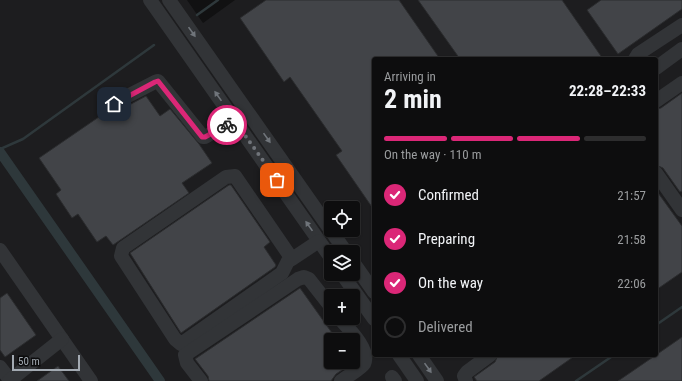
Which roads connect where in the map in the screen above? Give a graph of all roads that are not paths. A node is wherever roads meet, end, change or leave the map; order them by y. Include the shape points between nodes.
1 (150, 0) edge
2 (170, 0) edge
3 (682, 25) edge
4 (682, 49) edge
5 (636, 57) edge
6 (658, 67) edge
7 (682, 83) edge
8 (658, 100) edge
9 (114, 104) dead end
10 (234, 120) junction
11 (658, 176) edge
12 (682, 210) edge
13 (319, 241) junction
14 (341, 245) edge
15 (324, 248) edge
16 (0, 250) edge
17 (292, 259) junction
18 (368, 272) edge
19 (347, 281) edge
20 (372, 285) edge
21 (324, 298) edge
22 (372, 316) edge
23 (345, 325) edge
24 (62, 339) junction
25 (370, 353) edge
26 (400, 357) edge
27 (420, 357) edge
28 (487, 357) edge
29 (0, 367) edge
30 (9, 381) edge
31 (92, 381) edge
32 (201, 381) edge
33 (341, 381) edge
34 (418, 381) edge
35 (437, 381) edge
36 (466, 381) edge

10 -> 1 street
2 -> 14 street
3 - 5 street
4 - 6 street
7 - 8 street
9 - 10 street via 158,81 202,137
13 -> 10 street
11 - 12 street
13 - 15 street
13 - 17 street
16 - 24 street
17 - 17 street via 288,261 282,273 181,344 174,339 121,256 123,248 226,177 235,176
18 - 20 street
19 - 22 street
21 - 32 street via 309,279 298,279 185,355 187,363
23 - 25 street
24 - 30 street
24 - 31 street
25 - 33 street via 364,365
26 - 34 street
27 -> 35 street
28 - 36 street via 466,372
29 - 30 street

